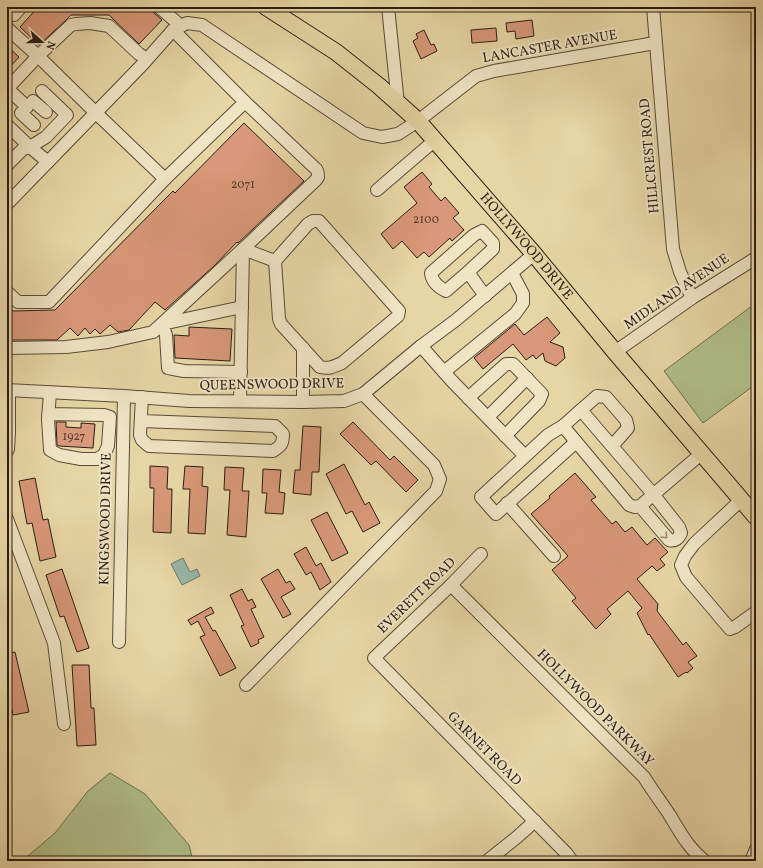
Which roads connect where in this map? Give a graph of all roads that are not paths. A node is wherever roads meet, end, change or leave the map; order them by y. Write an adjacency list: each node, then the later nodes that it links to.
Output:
1 (159, 7): 6 (street)
2 (266, 7): 13 (main road, HOLLYWOOD DRIVE)
3 (388, 7): 13 (street)
4 (653, 7): 7 (street, HILLCREST ROAD)
5 (7, 28): 8 (street)
6 (177, 28): 9 (street); 12 (street); 17 (street, LANCASTER AVENUE)
7 (655, 43): 17 (street, LANCASTER AVENUE); 36 (street, HILLCREST ROAD)
8 (38, 56): 9 (street); 10 (street); 15 (street)
9 (147, 59): 15 (street)
10 (7, 88): 14 (street)
11 (42, 92): 16 (street)
12 (245, 102): 25 (street); 28 (street)
13 (398, 104): 17 (main road, HOLLYWOOD DRIVE)
14 (27, 107): 16 (street); 20 (street)
15 (96, 113): 19 (street); 25 (street)
16 (56, 117): 19 (street); 20 (street)
17 (418, 121): 21 (main road, HOLLYWOOD DRIVE)
18 (8, 124): 22 (street)
19 (81, 128): 23 (street)
20 (40, 131): 22 (street)
21 (434, 141): 26 (street); 29 (main road, HOLLYWOOD DRIVE)
22 (30, 147): 23 (street); 24 (street)
23 (48, 162): 27 (street)
24 (7, 165)
25 (165, 179): 34 (street)
26 (376, 190)
27 (7, 204)
28 (243, 249): 31 (street); 37 (street); 38 (street)
29 (534, 254): 33 (street, QUEENSWOOD DRIVE); 42 (main road, HOLLYWOOD DRIVE)
30 (756, 258): 36 (street, MIDLAND AVENUE)
31 (275, 261): 41 (street); 41 (street)
32 (468, 272): 32 (street); 35 (street)
33 (512, 273): 35 (street, QUEENSWOOD DRIVE); 44 (street)
34 (7, 292)
35 (485, 296): 39 (street, QUEENSWOOD DRIVE)
36 (692, 298): 42 (street, MIDLAND AVENUE)
37 (242, 307): 38 (street); 43 (street)
38 (162, 324): 40 (street); 43 (street)
39 (421, 346): 44 (street); 48 (street, QUEENSWOOD DRIVE)
40 (7, 348)
41 (303, 348): 53 (street)
42 (615, 352): 63 (main road, HOLLYWOOD DRIVE)
43 (241, 372): 52 (street)
44 (444, 372): 51 (street)
45 (527, 378): 51 (street); 56 (street); 59 (street)
46 (8, 390): 47 (street, QUEENSWOOD DRIVE); 62 (street)
47 (50, 392): 49 (street, QUEENSWOOD DRIVE); 55 (street)
48 (363, 394): 53 (street, QUEENSWOOD DRIVE); 77 (street)
49 (124, 396): 50 (street, QUEENSWOOD DRIVE); 75 (street, KINGSWOOD DRIVE)
50 (142, 397): 52 (street, QUEENSWOOD DRIVE); 57 (street)
51 (468, 398): 56 (street)
52 (240, 401): 53 (street, QUEENSWOOD DRIVE)
53 (303, 402)
54 (581, 410): 58 (street); 61 (street); 61 (street)
55 (48, 414): 55 (street)
56 (488, 417): 59 (street)
57 (141, 421): 57 (street)
58 (563, 426): 60 (street); 64 (street)
59 (505, 436): 64 (street)
60 (576, 442): 67 (street); 68 (street)
61 (612, 446): 65 (street)
62 (7, 451)
63 (701, 454): 65 (street); 66 (main road, HOLLYWOOD DRIVE)
64 (525, 456): 67 (street)
65 (653, 494): 68 (street); 68 (street, one-way to 65)
66 (741, 500): 69 (main road, HOLLYWOOD DRIVE); 74 (street)
67 (507, 503): 72 (street)
68 (640, 506)
69 (756, 517)
70 (7, 519): 78 (street)
71 (481, 554): 73 (street, EVERETT ROAD)
72 (554, 556)
73 (451, 585): 76 (street, EVERETT ROAD); 83 (street, HOLLYWOOD PARKWAY)
74 (756, 612)
75 (119, 642)
76 (374, 658): 79 (street, GARNET ROAD)
77 (246, 685)
78 (64, 724)
79 (535, 821): 81 (street); 82 (street, GARNET ROAD)
80 (756, 849): 84 (street)
81 (487, 861)
82 (572, 861)
83 (706, 861)
84 (751, 861)

